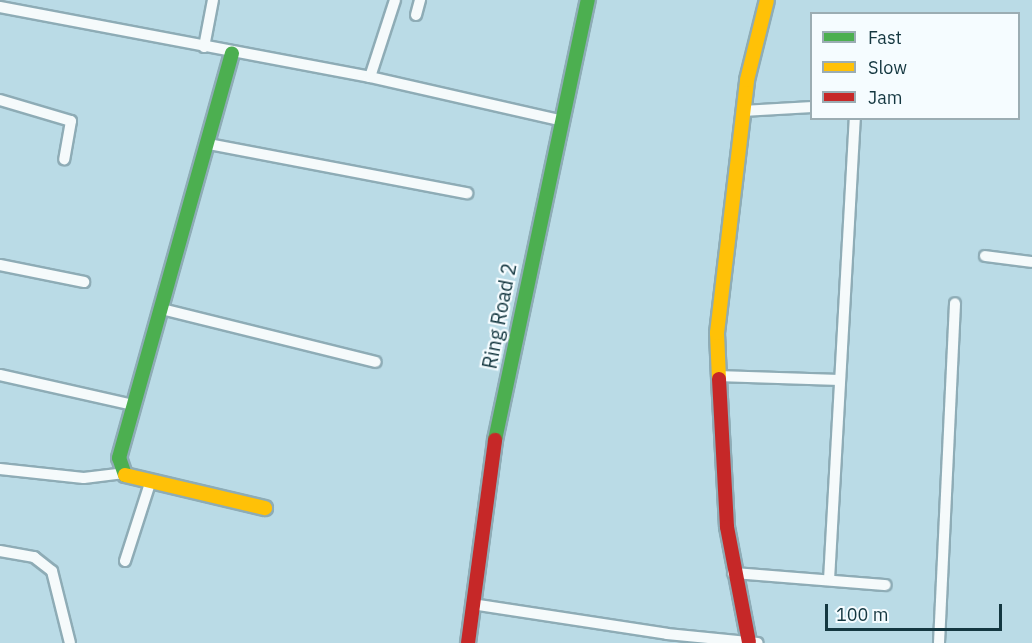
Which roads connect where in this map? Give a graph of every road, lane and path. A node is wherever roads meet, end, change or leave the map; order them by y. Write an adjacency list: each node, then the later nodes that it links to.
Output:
1 (213, 0): 8 (street)
2 (395, 0): 10 (street)
3 (420, 0): 7 (street)
4 (588, 0): 14 (street, Ring Road 2)
5 (767, 0): 13 (street)
6 (0, 7): 8 (street)
7 (416, 15)
8 (204, 47): 9 (street)
9 (232, 53): 10 (street); 16 (street)
10 (370, 77): 14 (street)
11 (0, 100): 17 (street)
12 (810, 107): 13 (street)
13 (744, 111): 27 (street)
14 (559, 120): 39 (street, Ring Road 2)
15 (855, 120): 28 (street)
16 (209, 144): 18 (street); 24 (street)
17 (64, 159)
18 (466, 193)
19 (985, 256): 20 (street)
20 (1032, 262)
21 (0, 264): 22 (street)
22 (84, 282)
23 (955, 303): 43 (street)
24 (162, 309): 25 (street); 29 (street)
25 (376, 362)
26 (0, 375): 29 (street)
27 (717, 376): 28 (street); 36 (street)
28 (840, 380): 37 (street)
29 (133, 405): 31 (street)
30 (0, 469): 31 (street)
31 (122, 473): 32 (street)
32 (150, 483): 33 (street); 35 (street)
33 (265, 508)
34 (0, 551): 41 (street)
35 (125, 561)
36 (733, 573): 37 (street); 40 (street)
37 (829, 580): 38 (street)
38 (886, 585)
39 (472, 604): 40 (street); 42 (street, Ring Road 2)
40 (753, 642)
41 (70, 643)
42 (468, 643)
43 (939, 643)

